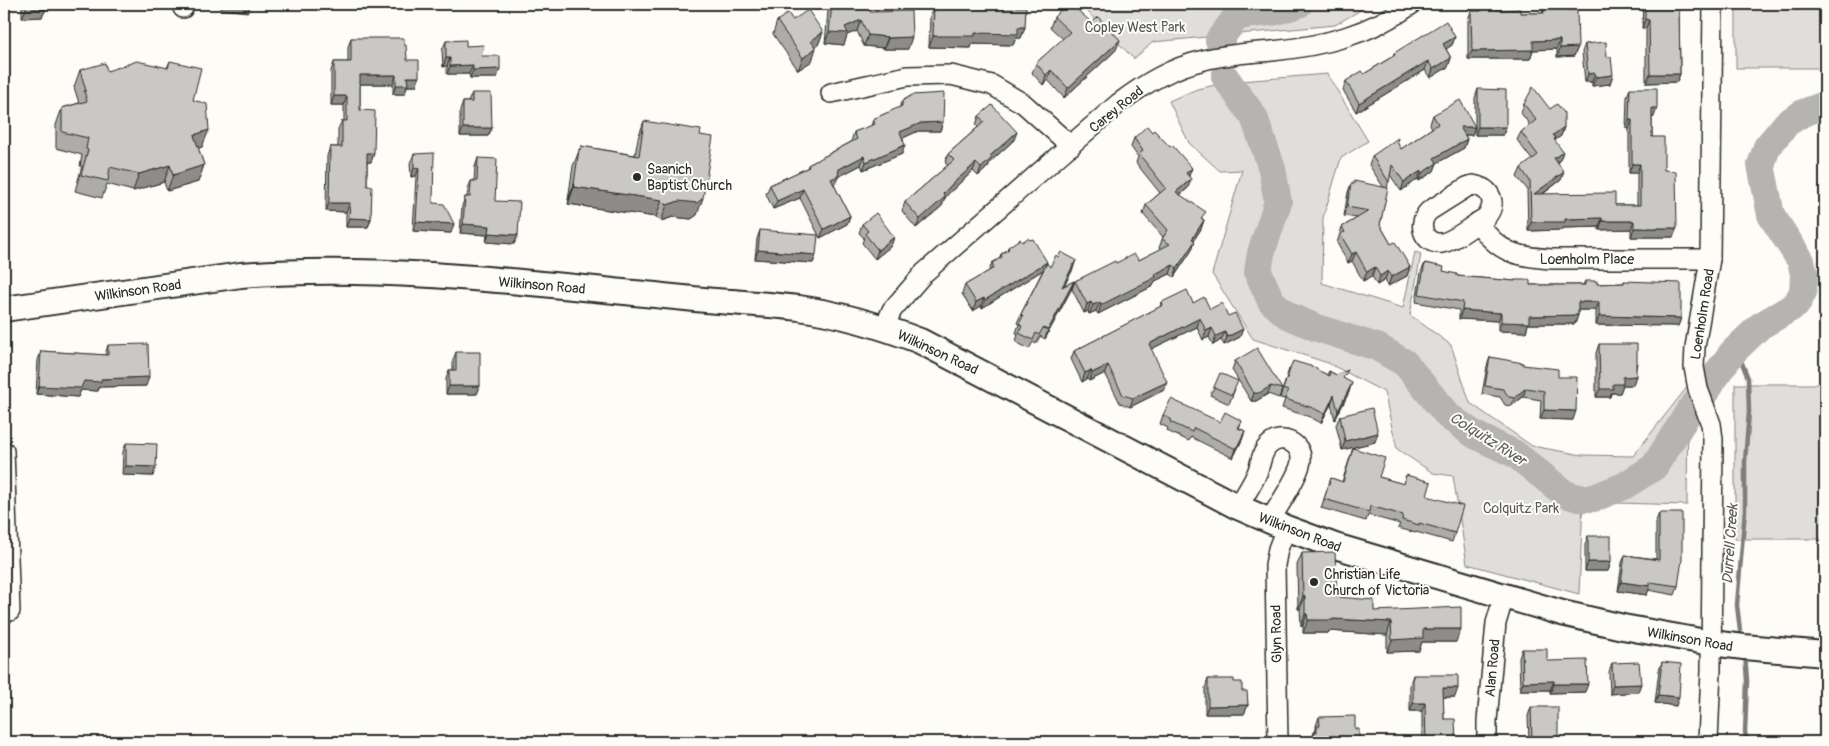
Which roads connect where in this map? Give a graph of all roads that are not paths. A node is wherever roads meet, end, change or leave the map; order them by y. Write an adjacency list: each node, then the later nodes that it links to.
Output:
1 (1412, 4): 4 (street, Carey Road)
2 (1713, 4): 6 (street, Loenholm Road)
3 (831, 93): 4 (street)
4 (1070, 146): 8 (street, Carey Road)
5 (1478, 222): 6 (street, Loenholm Place)
6 (1710, 259): 14 (street, Loenholm Road)
7 (4, 309): 8 (main road, Wilkinson Road)
8 (884, 328): 10 (main road, Wilkinson Road)
9 (4, 450): 13 (street)
10 (1238, 507): 11 (main road, Wilkinson Road); 11 (street, Glyn Road)
11 (1278, 525): 12 (main road, Wilkinson Road); 16 (street, Glyn Road)
12 (1504, 596): 14 (main road, Wilkinson Road); 17 (street, Alan Road)
13 (10, 611)
14 (1711, 643): 15 (main road, Wilkinson Road); 18 (street, Loenholm Road)
15 (1825, 654)
16 (1278, 742)
17 (1487, 742)
18 (1708, 742)

